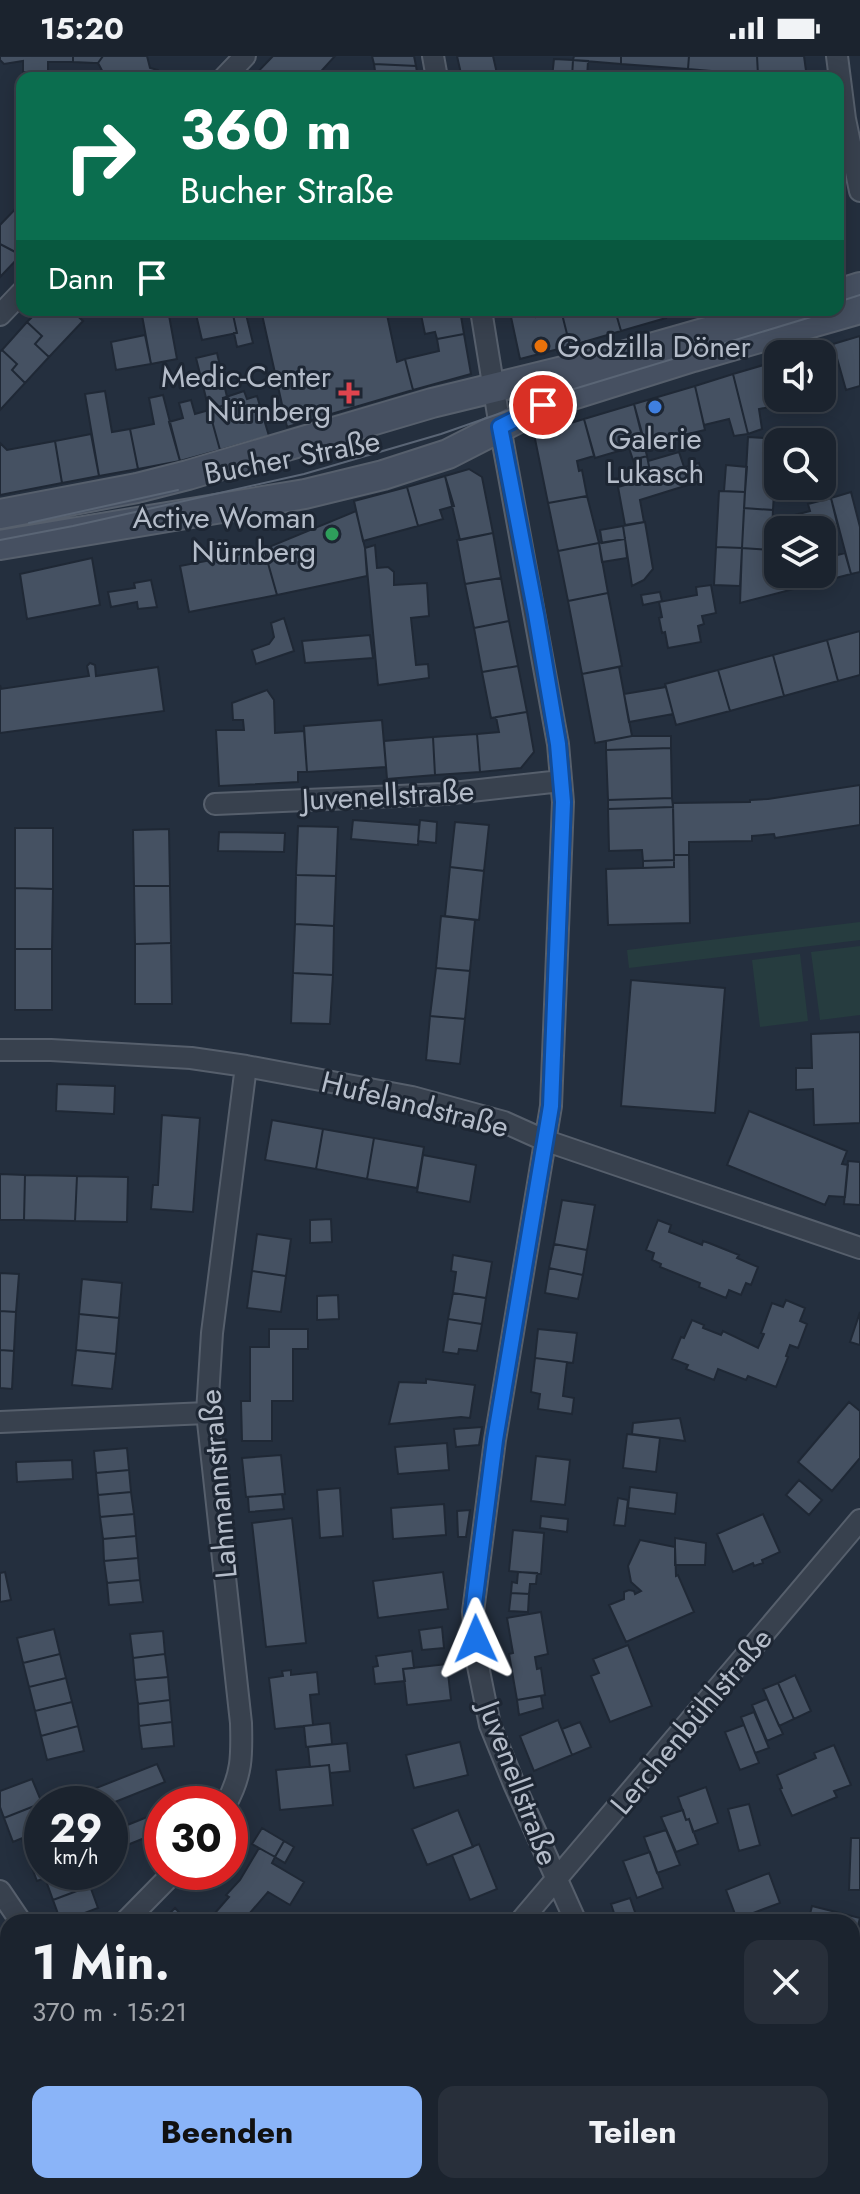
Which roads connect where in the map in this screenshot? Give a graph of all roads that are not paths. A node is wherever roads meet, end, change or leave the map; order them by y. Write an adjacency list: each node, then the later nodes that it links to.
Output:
1 (245, 56): 2 (street)
2 (230, 72)
3 (844, 111): 4 (street)
4 (860, 191)
5 (16, 298): 6 (street)
6 (0, 315)
7 (482, 316): 10 (street, Juvenellstraße)
8 (763, 316): 10 (main road, Bucher Straße)
9 (836, 316): 11 (main road, Bucher Straße)
10 (495, 387): 11 (street, Juvenellstraße); 12 (main road, Bucher Straße)
11 (500, 427): 13 (main road, Bucher Straße); 14 (street, Juvenellstraße)
12 (0, 514)
13 (0, 545)
14 (561, 781): 15 (street, Juvenellstraße); 18 (street, Juvenellstraße)
15 (215, 804)
16 (0, 1050): 17 (street, Hufelandstraße)
17 (246, 1066): 18 (street, Hufelandstraße); 20 (street, Lahmannstraße)
18 (544, 1140): 19 (street, Hufelandstraße); 24 (street, Juvenellstraße)
19 (860, 1248)
20 (207, 1413): 21 (street); 23 (street, Lahmannstraße)
21 (0, 1422)
22 (860, 1520): 24 (street, Lerchenbühlstraße)
23 (235, 1786)
24 (557, 1880): 29 (street, Lerchenbühlstraße); 30 (street, Juvenellstraße)
25 (156, 1890): 28 (street)
26 (0, 1891): 27 (street)
27 (16, 1914)
28 (133, 1914)
29 (527, 1914)
30 (572, 1914)

